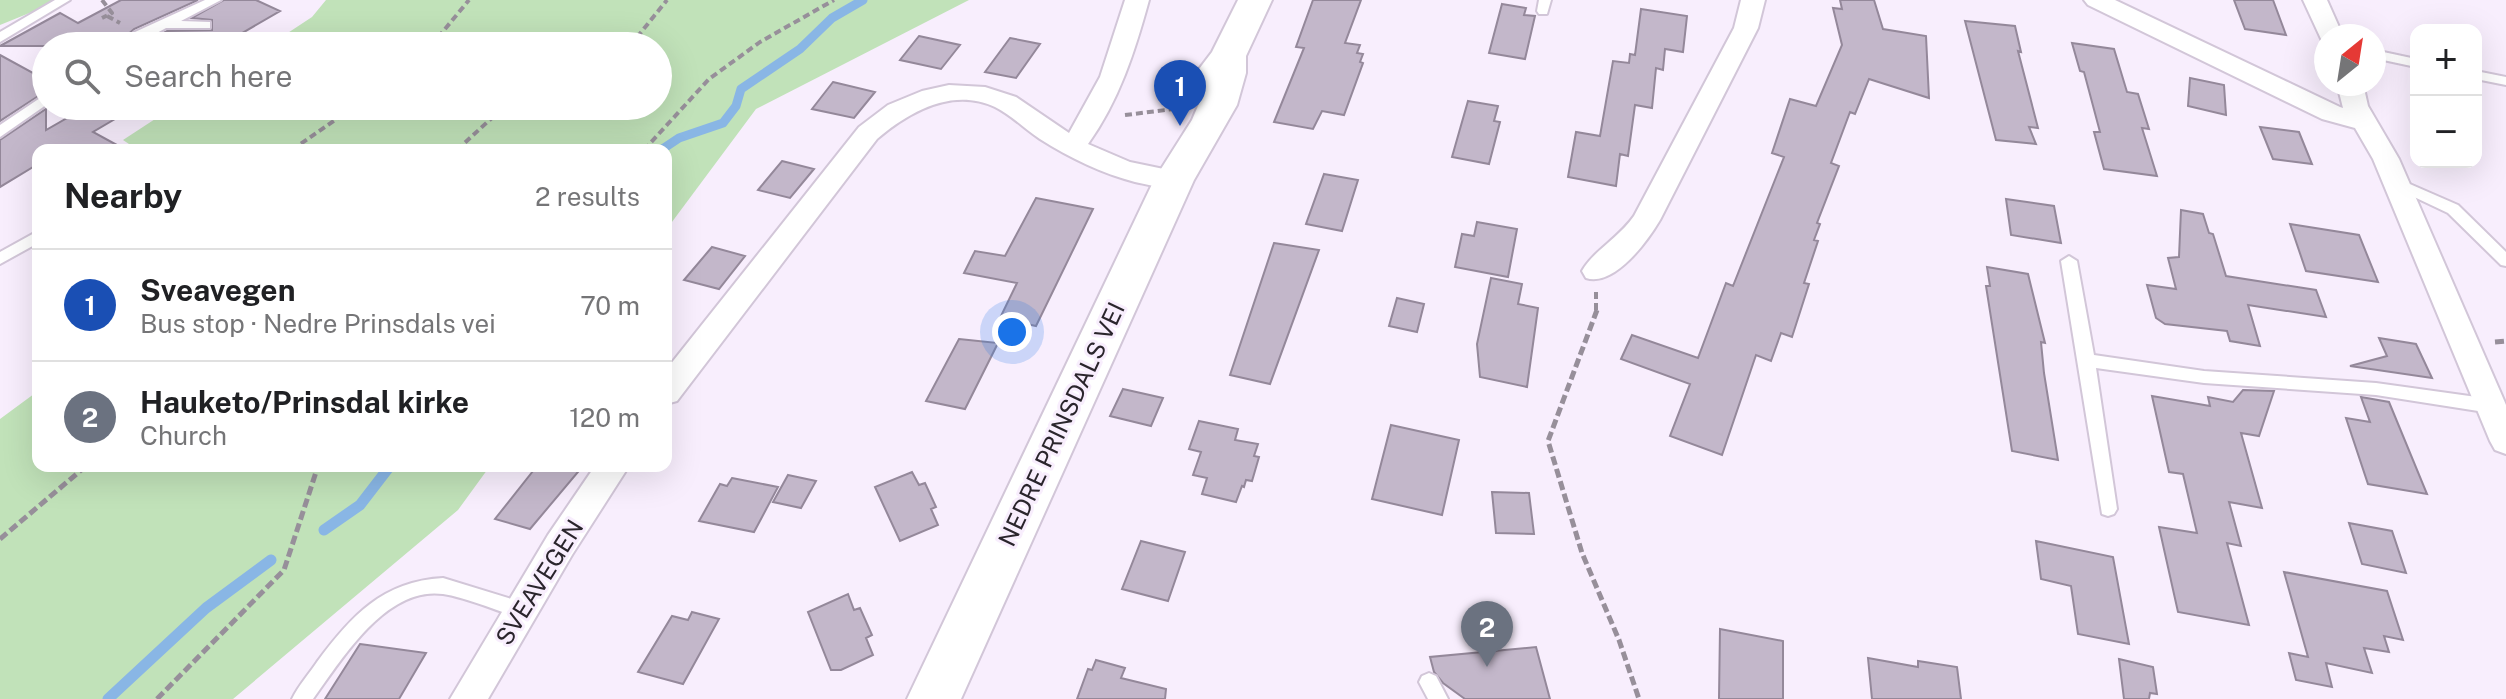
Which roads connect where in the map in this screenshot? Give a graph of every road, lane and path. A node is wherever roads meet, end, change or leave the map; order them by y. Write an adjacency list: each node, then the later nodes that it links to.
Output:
1 (64, 0): 19 (lane)
2 (102, 0): 12 (path)
3 (215, 0): 13 (lane)
4 (469, 0): 17 (path)
5 (667, 0): 18 (path)
6 (834, 0): 27 (path)
7 (1137, 0): 26 (street)
8 (1255, 0): 36 (main road, NEDRE PRINSDALS VEI)
9 (1753, 0): 43 (street)
10 (2096, 0): 31 (street)
11 (2315, 0): 14 (street)
12 (102, 18)
13 (161, 24): 15 (lane); 16 (lane)
14 (2326, 24)
15 (205, 25)
16 (148, 32)
17 (443, 32)
18 (641, 32)
19 (0, 38)
20 (2386, 57): 21 (lane)
21 (2410, 62)
22 (2482, 76): 23 (lane)
23 (2506, 81)
24 (2353, 96): 31 (street)
25 (32, 108): 32 (lane)
26 (1096, 116): 36 (path); 37 (street)
27 (672, 118)
28 (335, 120): 33 (path)
29 (490, 120): 34 (path)
30 (670, 120): 35 (path)
31 (2365, 122): 38 (street)
32 (0, 132)
33 (301, 144)
34 (464, 144)
35 (649, 144)
36 (1182, 146): 37 (street); 57 (main road, NEDRE PRINSDALS VEI)
37 (1073, 147): 45 (street)
38 (2396, 183): 42 (lane); 46 (street)
39 (32, 240): 40 (lane)
40 (0, 259)
41 (2069, 261): 44 (lane)
42 (2506, 261)
43 (1596, 271): 58 (path)
44 (2087, 360): 46 (lane); 51 (lane)
45 (672, 384)
46 (2491, 406): 47 (street)
47 (2506, 441)
48 (79, 472): 52 (path)
49 (315, 472): 54 (path)
50 (609, 472): 53 (street, SVEAVEGEN)
51 (2108, 509)
52 (0, 539)
53 (521, 610): 55 (lane); 56 (street, SVEAVEGEN)
54 (157, 699)
55 (302, 699)
56 (468, 699)
57 (934, 699)
58 (1639, 699)

